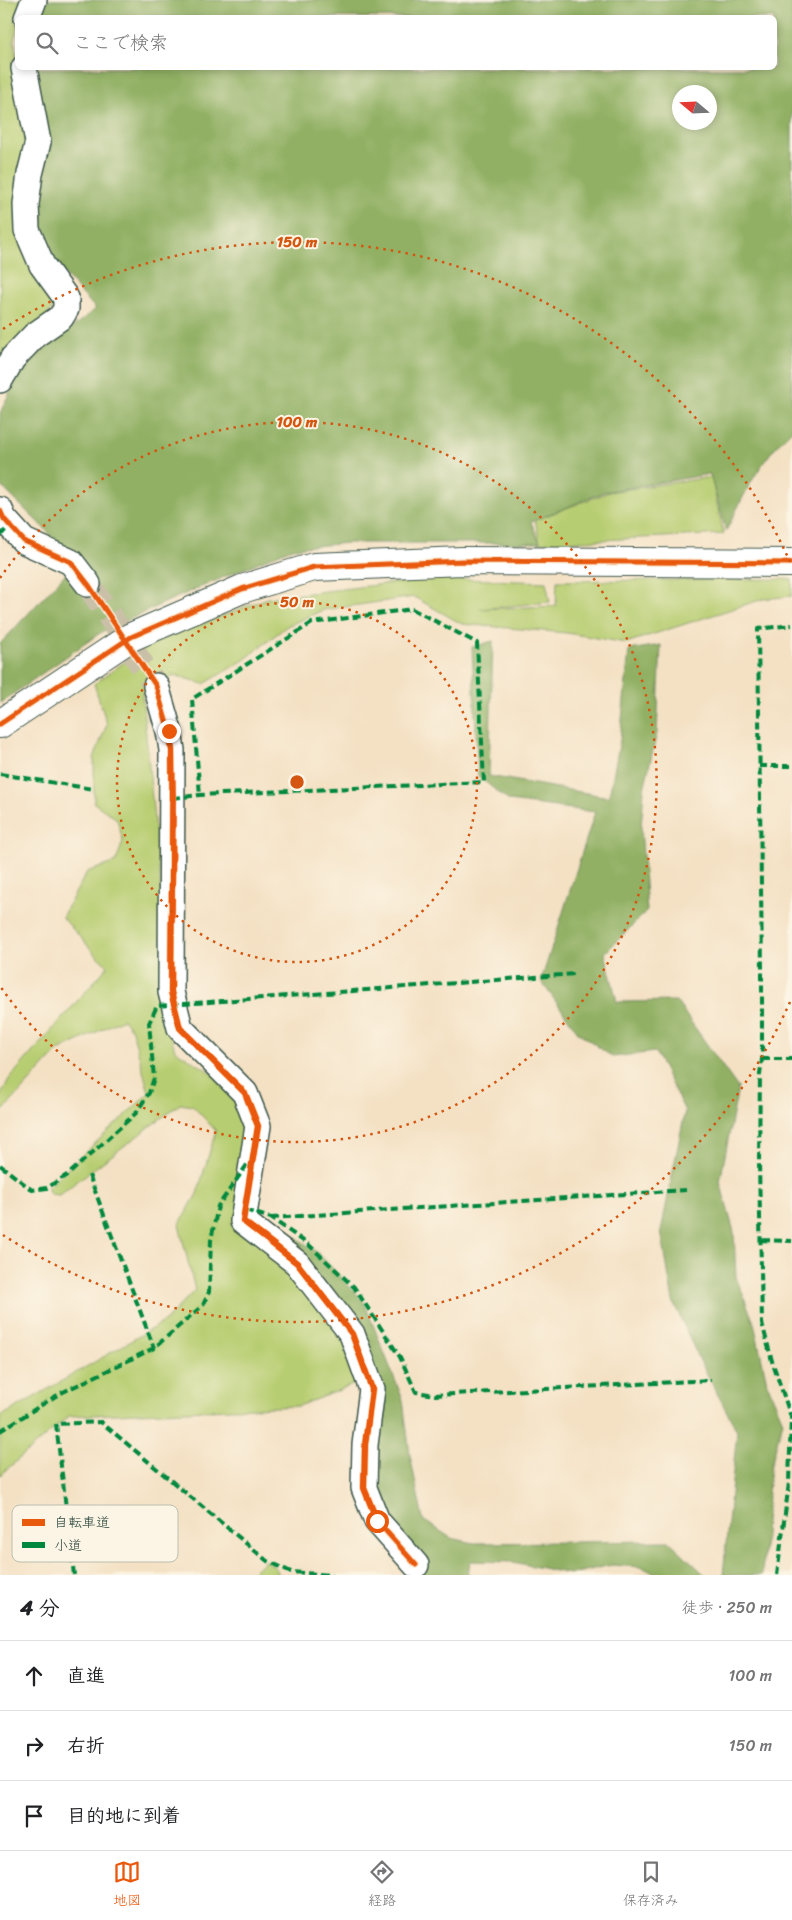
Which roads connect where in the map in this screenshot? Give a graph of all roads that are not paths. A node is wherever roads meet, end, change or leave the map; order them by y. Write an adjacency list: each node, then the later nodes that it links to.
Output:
1 (34, 0): 2 (street)
2 (28, 15)
3 (24, 70): 4 (street)
4 (0, 380)
5 (0, 510): 7 (street)
6 (792, 563): 9 (street)
7 (88, 584)
8 (156, 686): 10 (street)
9 (0, 724)
10 (416, 1565)

